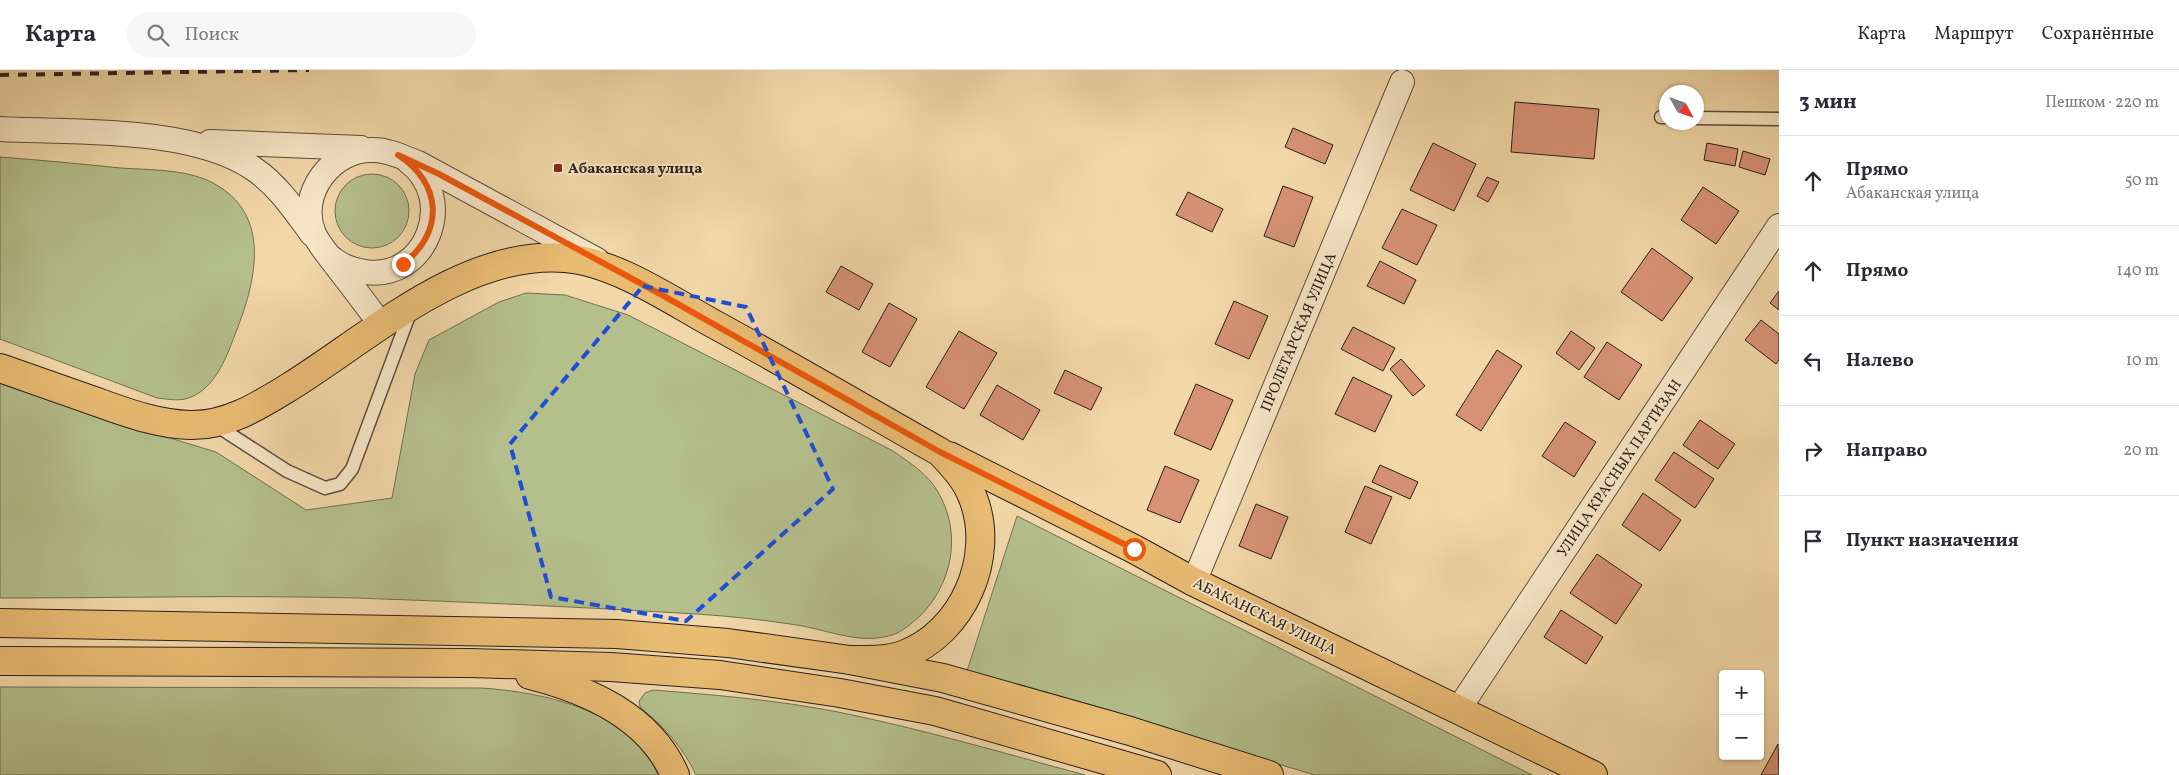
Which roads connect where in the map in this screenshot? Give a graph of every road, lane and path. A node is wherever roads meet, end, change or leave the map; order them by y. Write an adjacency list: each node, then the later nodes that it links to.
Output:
1 (1402, 82): 16 (street, ПРОЛЕТАРСКАЯ УЛИЦА)
2 (1704, 118): 3 (lane)
3 (1779, 118)
4 (0, 129): 5 (street)
5 (168, 140): 6 (street); 9 (street)
6 (374, 150): 7 (street); 9 (street)
7 (398, 155): 9 (street); 10 (street)
8 (1779, 226): 21 (street, УЛИЦА КРАСНЫХ ПАРТИЗАН)
9 (323, 248): 12 (street)
10 (662, 295): 11 (main road, АБАКАНСКАЯ УЛИЦА); 15 (main road, АБАКАНСКАЯ УЛИЦА)
11 (413, 305): 12 (main road, АБАКАНСКАЯ УЛИЦА); 14 (lane)
12 (382, 326): 14 (main road, АБАКАНСКАЯ УЛИЦА)
13 (0, 368): 14 (main road, АБАКАНСКАЯ УЛИЦА)
14 (212, 423)
15 (940, 452): 16 (main road, АБАКАНСКАЯ УЛИЦА); 18 (main road)
16 (1194, 582): 21 (main road, АБАКАНСКАЯ УЛИЦА)
17 (0, 623): 18 (main road)
18 (850, 660): 24 (main road)
19 (0, 661): 20 (main road)
20 (470, 663): 22 (main road); 23 (main road)
21 (1458, 710): 25 (main road, АБАКАНСКАЯ УЛИЦА)
22 (675, 775)
23 (1157, 775)
24 (1269, 775)
25 (1593, 775)

